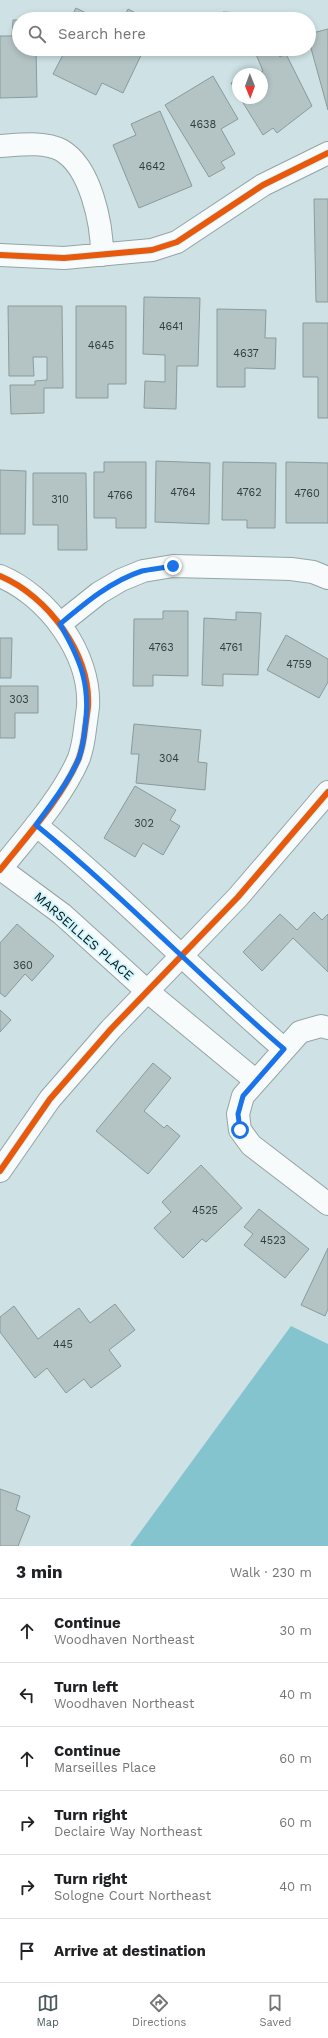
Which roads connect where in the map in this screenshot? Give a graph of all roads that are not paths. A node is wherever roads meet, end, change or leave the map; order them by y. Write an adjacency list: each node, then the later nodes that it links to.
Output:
1 (0, 146): 4 (street)
2 (328, 153): 4 (street)
3 (0, 255): 4 (street)
4 (102, 255)
5 (0, 576): 7 (street)
6 (328, 578): 7 (street)
7 (60, 624): 9 (street)
8 (328, 792): 11 (street)
9 (36, 825): 10 (street); 11 (street)
10 (0, 869): 12 (street, MARSEILLES PLACE)
11 (181, 956): 12 (street); 14 (street)
12 (147, 991): 15 (street, MARSEILLES PLACE); 16 (street)
13 (328, 1028): 14 (street)
14 (284, 1049): 15 (street)
15 (256, 1081): 17 (street)
16 (0, 1171)
17 (328, 1204)

